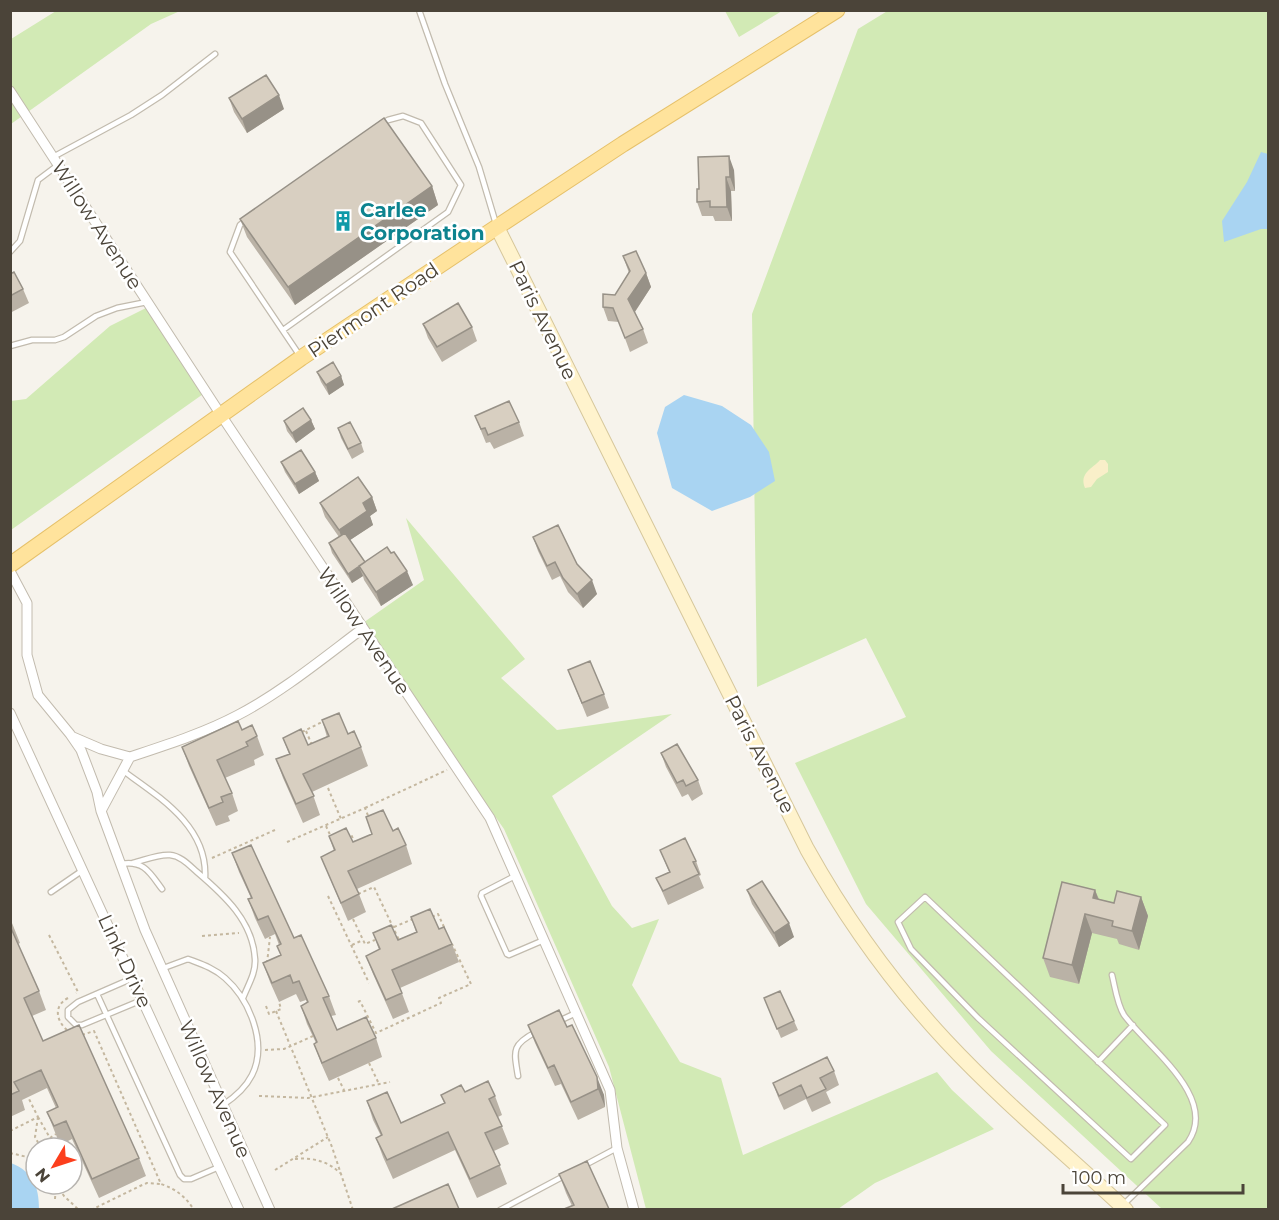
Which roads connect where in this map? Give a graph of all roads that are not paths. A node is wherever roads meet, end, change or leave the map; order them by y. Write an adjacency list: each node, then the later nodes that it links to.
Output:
1 (419, 10): 8 (lane)
2 (837, 10): 8 (main road, Piermont Road)
3 (215, 54): 6 (lane)
4 (10, 91): 6 (street, Willow Avenue)
5 (379, 126): 11 (lane)
6 (56, 161): 9 (lane); 10 (street, Willow Avenue)
7 (250, 218): 11 (lane)
8 (497, 227): 13 (main road, Piermont Road); 47 (street, Paris Avenue)
9 (10, 252)
10 (147, 302): 12 (lane); 14 (street, Willow Avenue)
11 (283, 330): 13 (lane)
12 (10, 346)
13 (301, 358): 14 (main road, Piermont Road)
14 (221, 415): 15 (main road, Piermont Road); 17 (street, Willow Avenue)
15 (10, 565)
16 (10, 571): 19 (street, Willow Avenue)
17 (362, 629): 20 (street); 26 (street, Willow Avenue)
18 (10, 712): 25 (street, Link Drive)
19 (72, 737): 20 (street); 22 (street, Willow Avenue)
20 (130, 757): 21 (street)
21 (122, 770): 22 (street); 27 (lane)
22 (101, 811): 24 (street, Willow Avenue)
23 (133, 862): 24 (lane); 27 (lane); 28 (lane)
24 (121, 864): 31 (street, Willow Avenue)
25 (83, 870): 29 (lane); 33 (street, Link Drive)
26 (515, 876): 30 (street, Willow Avenue); 30 (lane)
27 (205, 878): 35 (lane)
28 (162, 889)
29 (51, 892)
30 (544, 940): 37 (street, Willow Avenue)
31 (161, 969): 35 (lane); 44 (street, Willow Avenue)
32 (1112, 975): 40 (lane)
33 (133, 978): 34 (lane); 36 (street, Link Drive)
34 (97, 994): 38 (lane); 38 (lane)
35 (243, 998): 44 (lane)
36 (142, 1000): 38 (lane); 46 (street, Link Drive)
37 (576, 1013): 39 (lane); 45 (street, Willow Avenue)
38 (107, 1015): 46 (lane)
39 (554, 1023)
40 (1132, 1025): 42 (lane); 47 (lane)
41 (544, 1029): 43 (lane)
42 (1098, 1062): 42 (lane)
43 (518, 1076)
44 (223, 1105): 49 (street, Willow Avenue)
45 (617, 1148): 50 (lane); 51 (street, Willow Avenue)
46 (219, 1167): 48 (street, Link Drive)
47 (1124, 1208)
48 (239, 1209)
49 (270, 1209)
50 (500, 1209)
51 (634, 1209)

